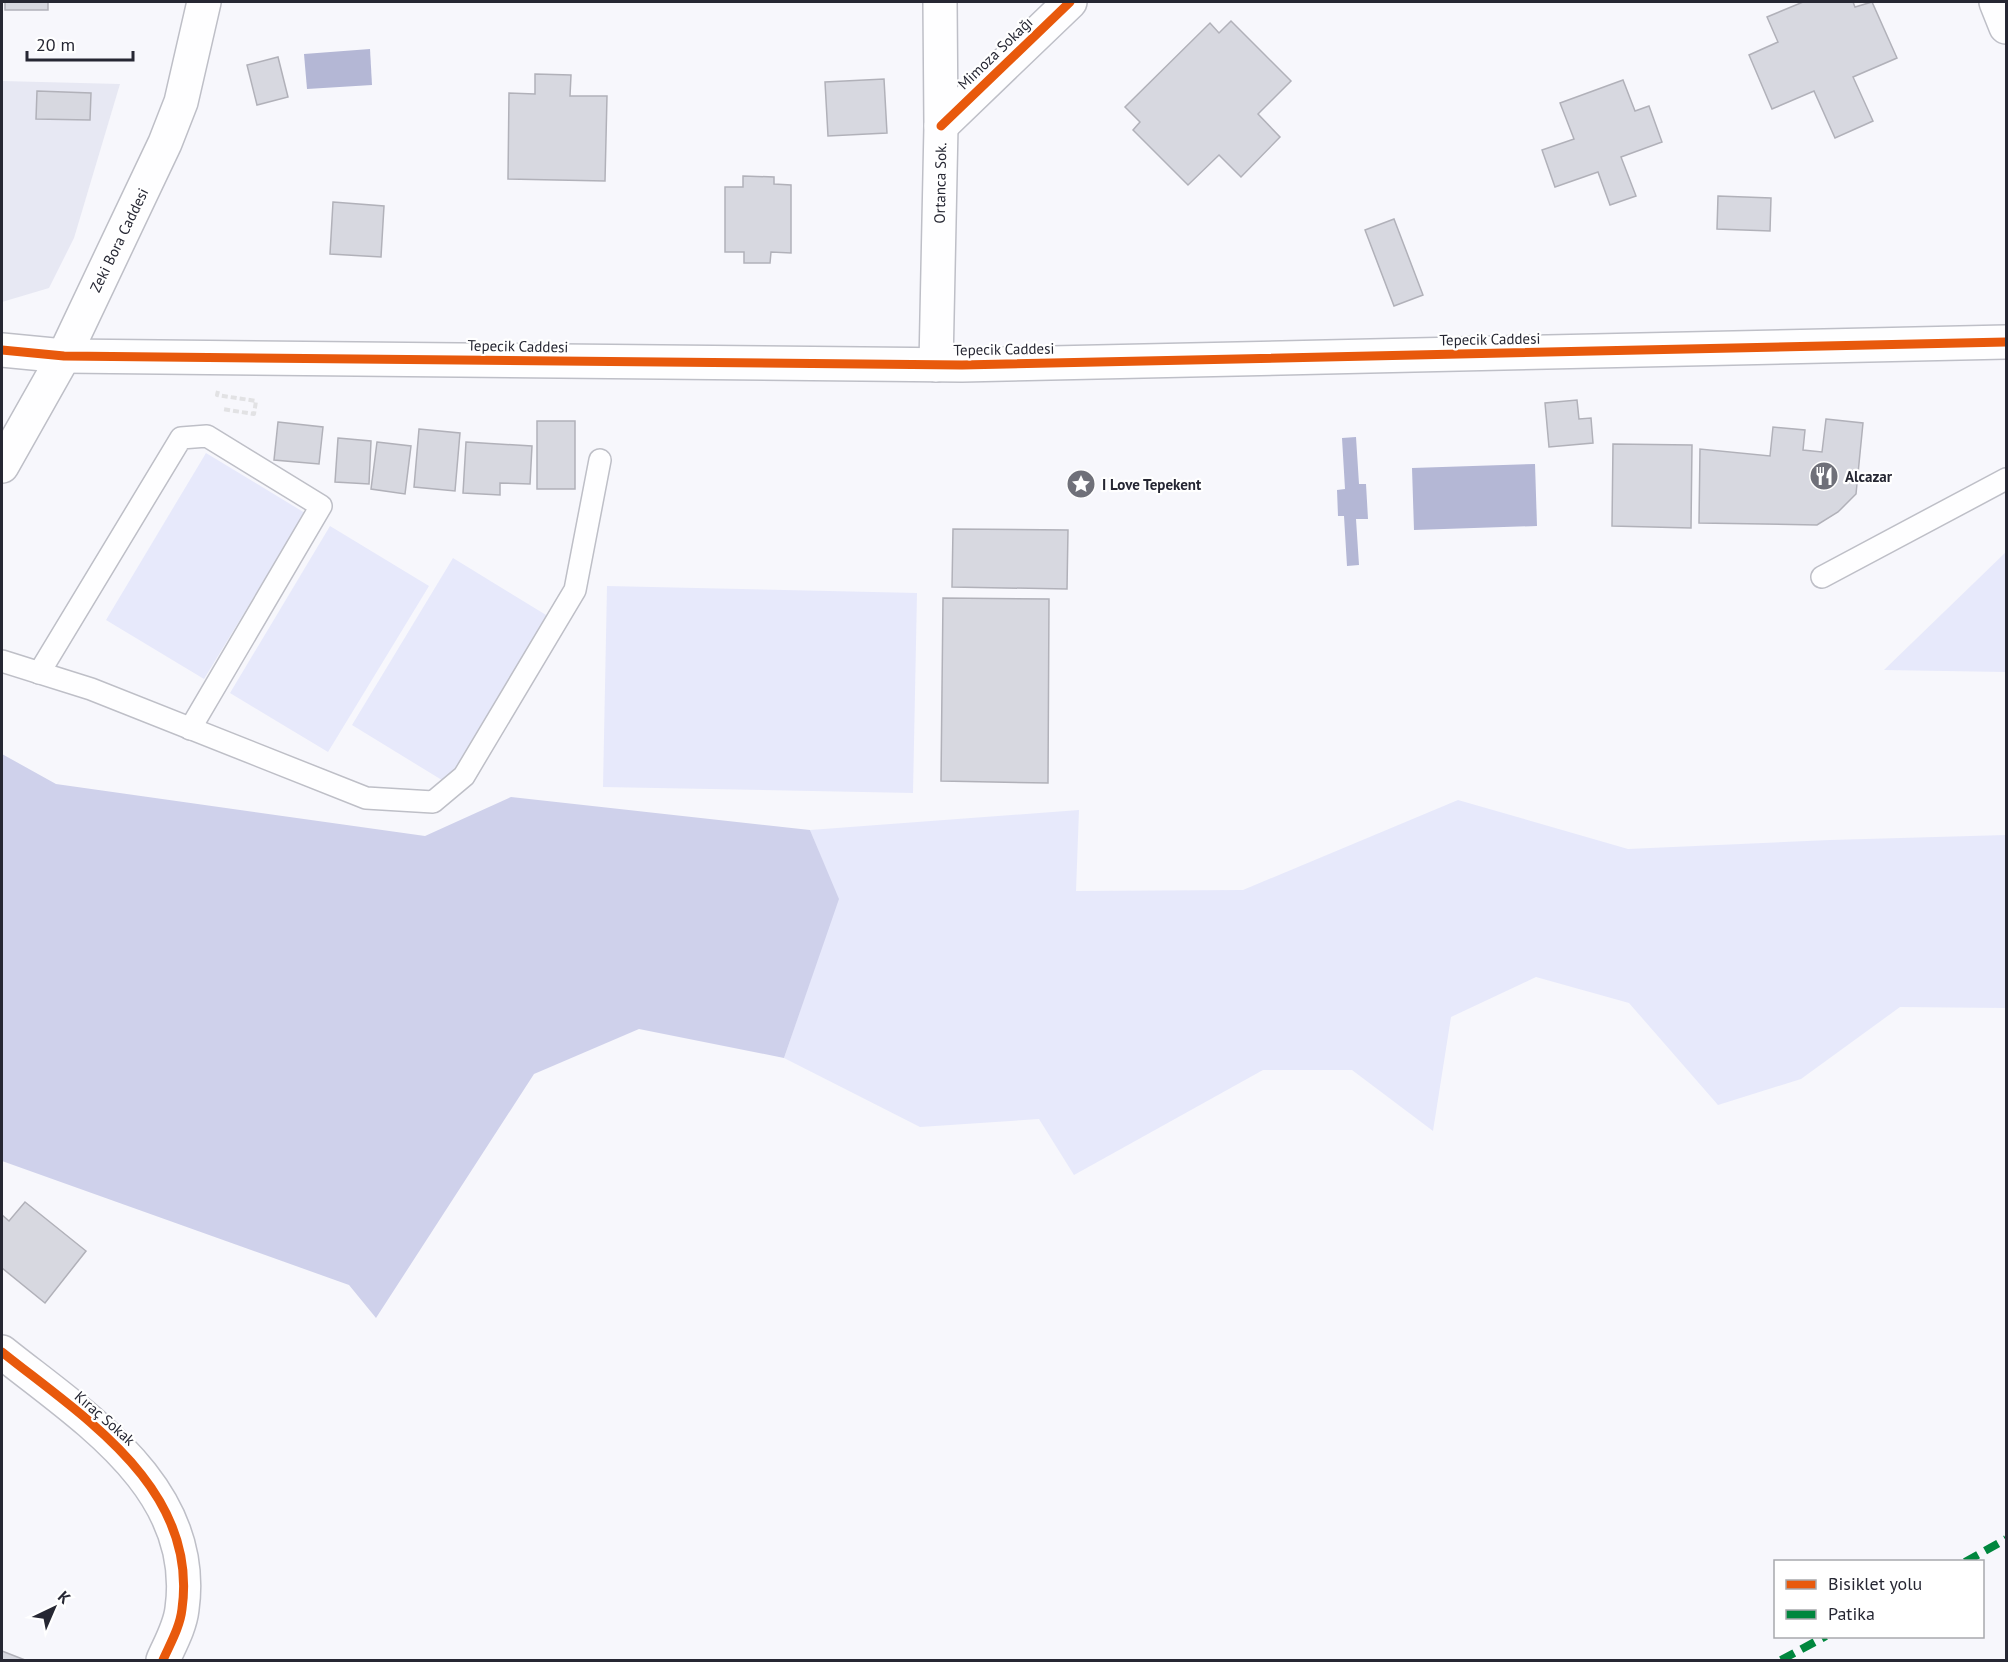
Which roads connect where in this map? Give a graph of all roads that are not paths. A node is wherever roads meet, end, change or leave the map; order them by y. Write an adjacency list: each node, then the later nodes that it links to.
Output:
1 (204, 2): 9 (street, Zeki Bora Caddesi)
2 (940, 2): 6 (street, Ortanca Sok.)
3 (1070, 2): 6 (street, Mimoza Sokağı)
4 (1996, 2): 5 (street)
5 (2007, 27)
6 (941, 126): 10 (street, Ortanca Sok.)
7 (2007, 342): 10 (street, Tepecik Caddesi)
8 (2, 350): 9 (street, Tepecik Caddesi)
9 (64, 356): 10 (street, Tepecik Caddesi); 12 (street, Zeki Bora Caddesi)
10 (936, 365)
11 (600, 460): 17 (lane)
12 (2, 466)
13 (2007, 479): 14 (lane)
14 (1822, 577)
15 (2, 662): 16 (lane)
16 (39, 673): 17 (lane); 17 (lane)
17 (190, 729)
18 (2, 1352): 19 (street, Kıraç Sokak)
19 (163, 1660)

